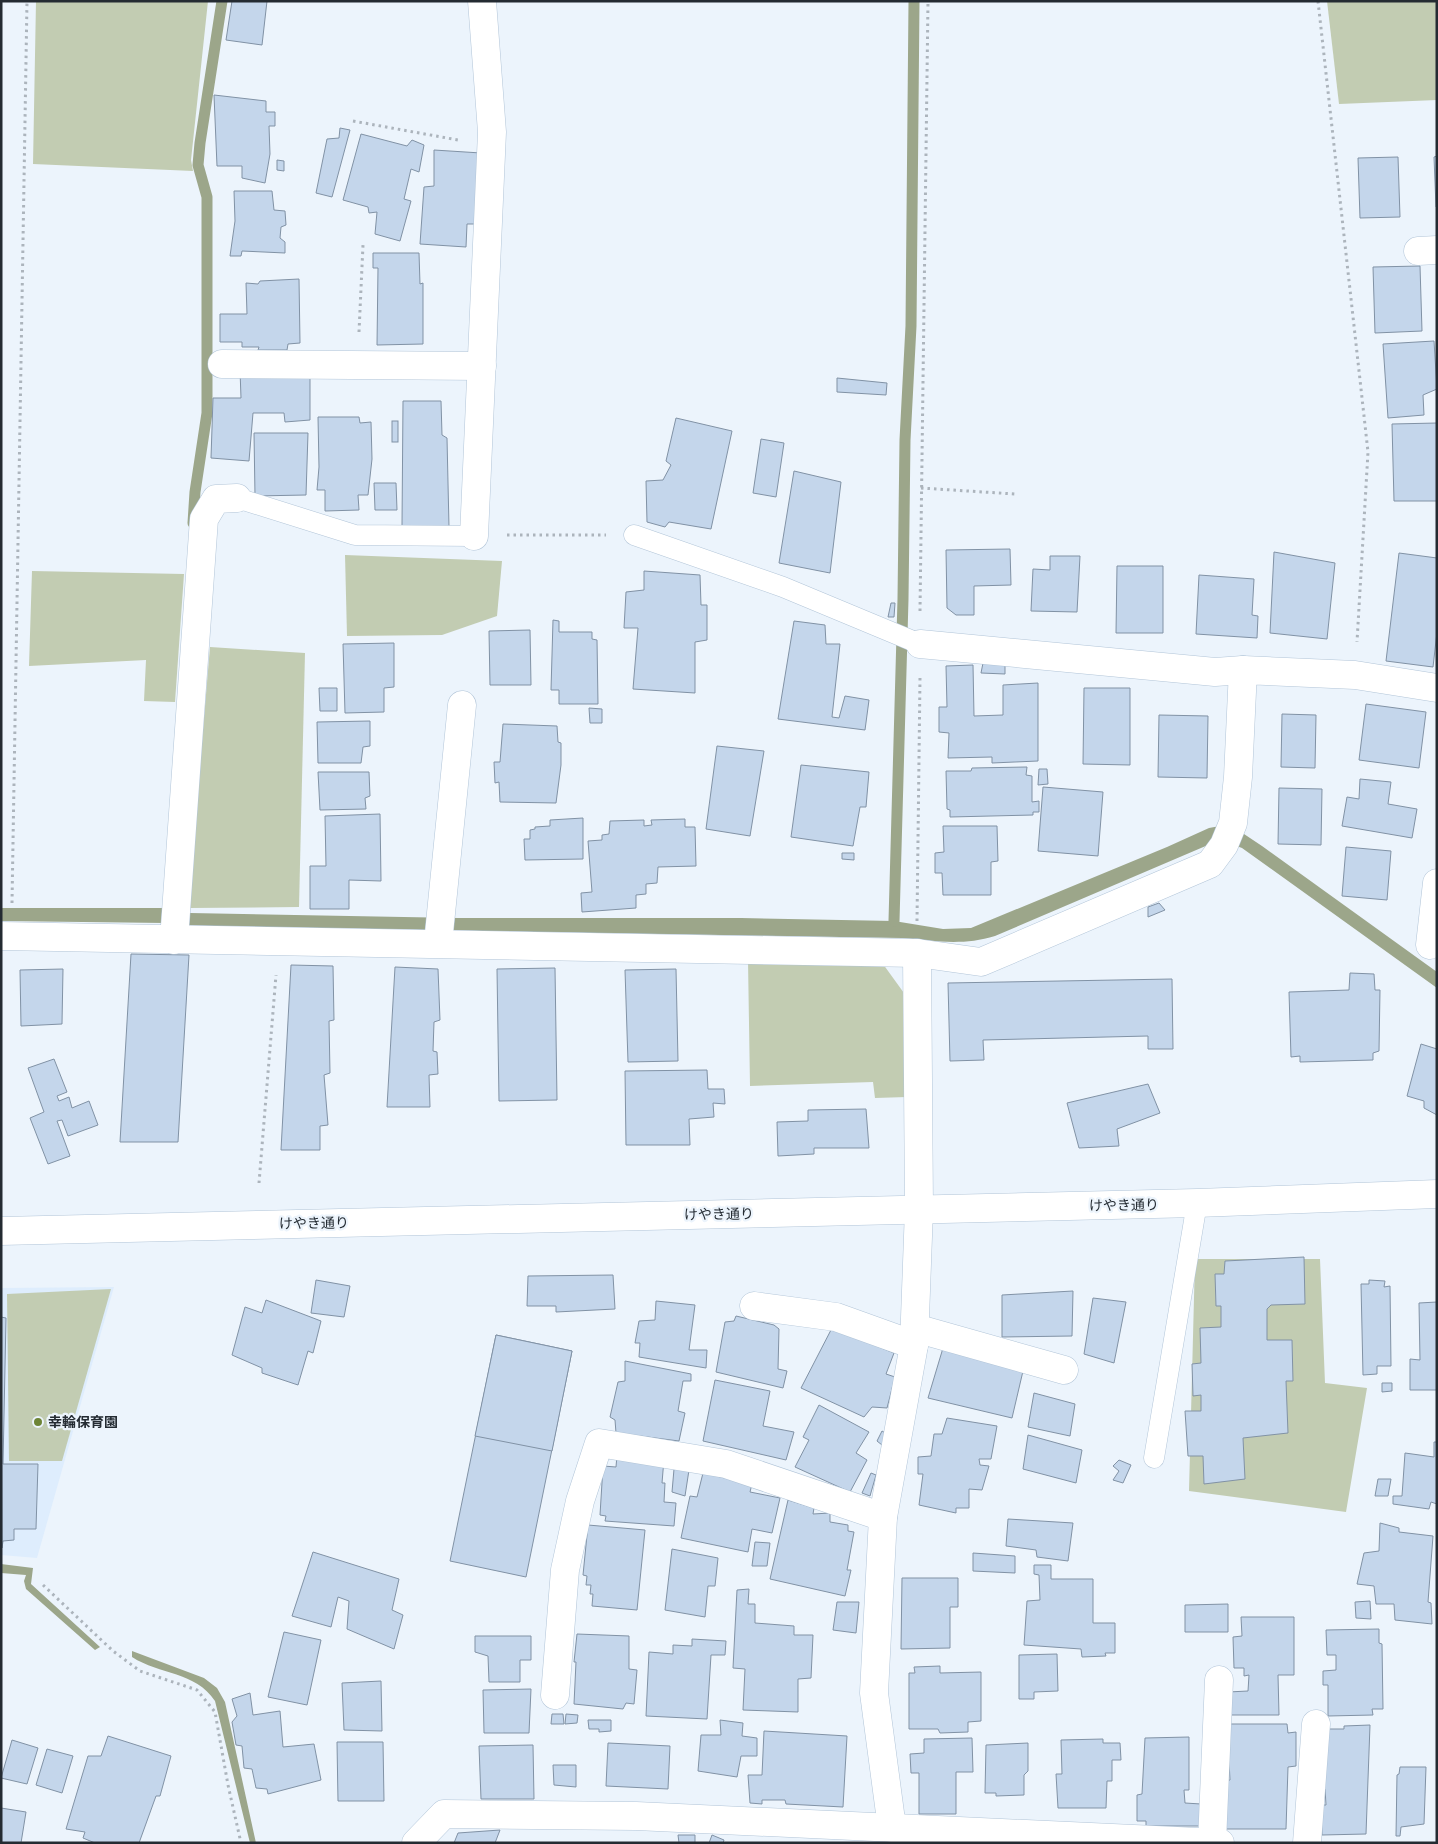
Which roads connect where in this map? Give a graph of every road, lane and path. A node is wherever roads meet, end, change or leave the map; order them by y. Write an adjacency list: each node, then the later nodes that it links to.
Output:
1 (27, 1): 22 (path)
2 (482, 1): 6 (street)
3 (928, 1): 11 (path)
4 (1318, 1): 18 (path)
5 (353, 121): 6 (path)
6 (492, 146): 10 (street)
7 (363, 245): 9 (path)
8 (222, 364): 9 (street)
9 (358, 365): 10 (street)
10 (482, 366): 15 (street)
11 (922, 488): 12 (path); 16 (path)
12 (1015, 494)
13 (237, 498): 15 (lane); 24 (street)
14 (634, 535): 15 (path); 16 (lane)
15 (474, 536)
16 (920, 644): 17 (street); 23 (path)
17 (1243, 670): 18 (street); 29 (street)
18 (1355, 675): 19 (street)
19 (1437, 688)
20 (462, 705): 25 (street)
21 (1437, 883): 28 (street)
22 (12, 904)
23 (917, 920)
24 (174, 925): 26 (street); 27 (street)
25 (439, 931): 27 (street); 29 (street)
26 (1, 936)
27 (279, 942): 30 (path)
28 (1430, 945)
29 (917, 953): 33 (street)
30 (259, 1183)
31 (1437, 1194): 32 (street, けやき通り)
32 (1198, 1203): 33 (street, けやき通り); 38 (lane)
33 (919, 1209): 34 (street, けやき通り); 36 (street)
34 (1, 1231)
35 (754, 1306): 36 (street)
36 (915, 1337): 37 (street); 39 (street)
37 (1064, 1370)
38 (1154, 1458)
39 (883, 1517): 42 (street); 44 (street)
40 (43, 1585): 46 (path)
41 (1219, 1680): 45 (street)
42 (555, 1695)
43 (1316, 1724): 48 (street)
44 (892, 1835): 45 (street); 47 (street)
45 (1216, 1842)
46 (241, 1843)
47 (416, 1843)
48 (1307, 1843)

